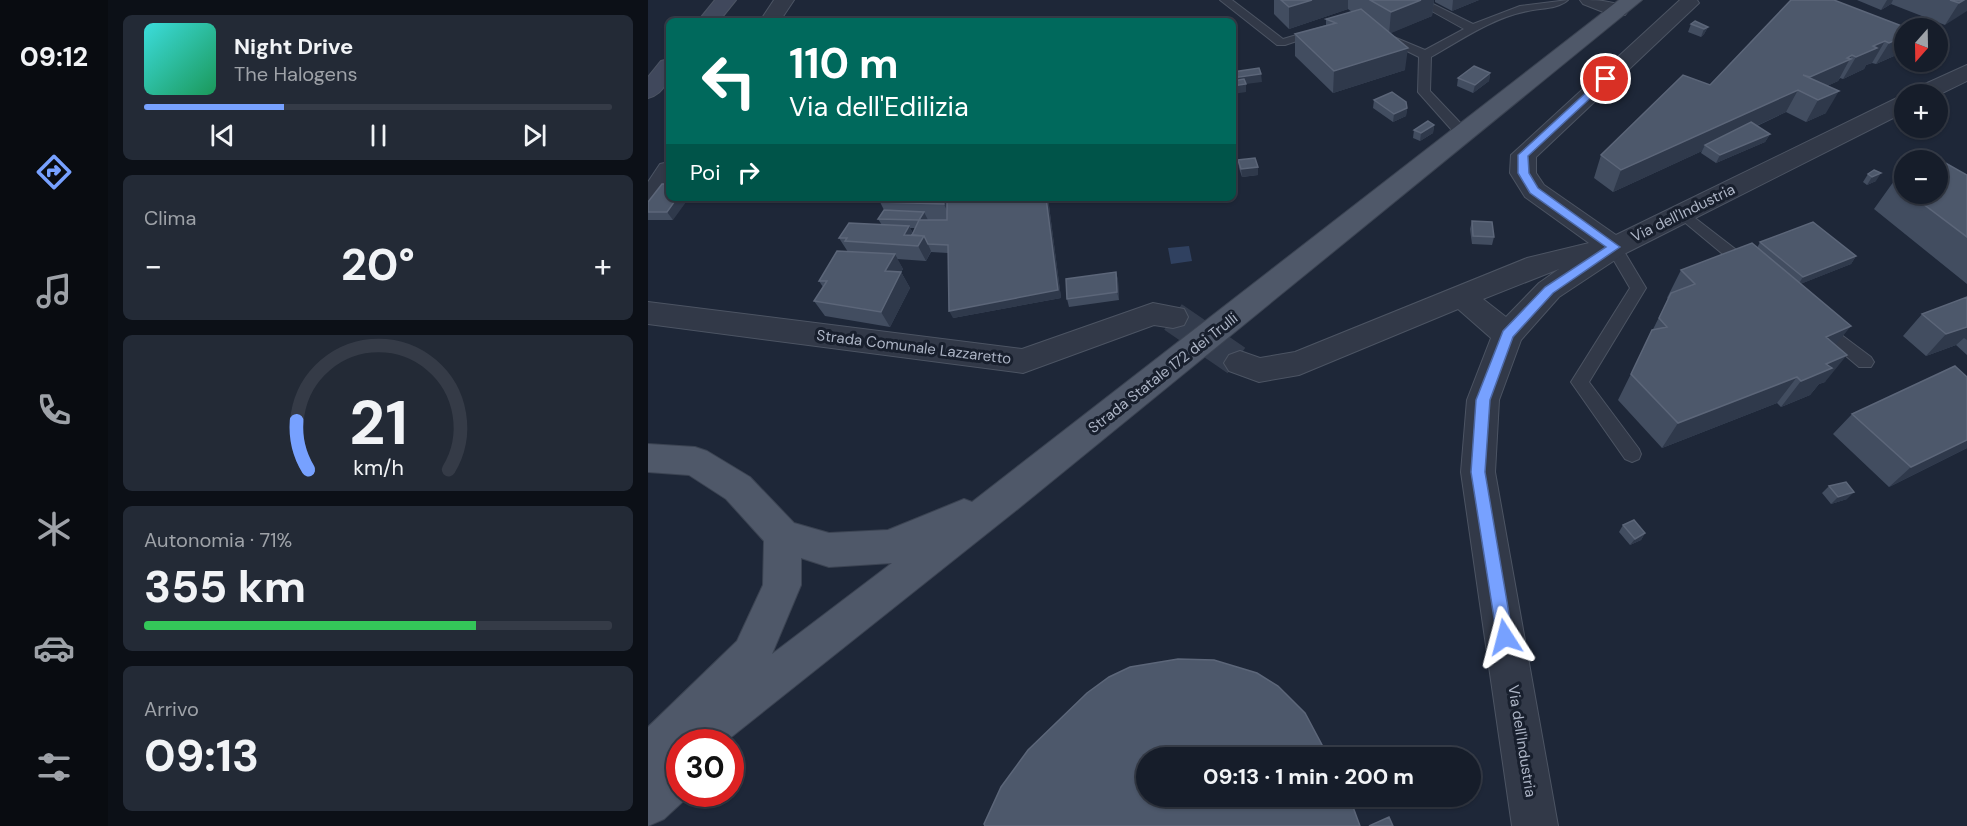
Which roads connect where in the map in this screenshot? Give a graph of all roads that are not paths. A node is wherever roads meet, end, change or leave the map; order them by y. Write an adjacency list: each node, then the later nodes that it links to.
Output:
1 (726, 0): 9 (street)
2 (784, 0): 10 (street)
3 (1225, 0): 11 (lane)
4 (1417, 0): 12 (lane)
5 (1590, 0): 8 (street)
6 (1553, 2): 12 (lane)
7 (1689, 3): 24 (street)
8 (1625, 5): 20 (main road, Strada Statale 172 dei Trulli)
9 (711, 18)
10 (772, 18)
11 (1330, 27)
12 (1473, 29): 14 (lane)
13 (1371, 31): 14 (lane)
14 (1425, 55): 20 (lane)
15 (666, 70): 18 (street)
16 (1967, 72): 17 (street)
17 (1942, 84)
18 (648, 91)
19 (1894, 108): 23 (street, Via dell'Industria)
20 (1463, 134): 35 (main road, Strada Statale 172 dei Trulli)
21 (666, 174): 22 (street)
22 (648, 201)
23 (1682, 213): 24 (street, Via dell'Industria); 25 (lane)
24 (1614, 247): 26 (street); 30 (street, Via dell'Industria); 33 (lane)
25 (1755, 273)
26 (1461, 296): 30 (street); 32 (street)
27 (648, 313): 28 (street, Strada Comunale Lazzaretto)
28 (1173, 316)
29 (1810, 317): 31 (lane)
30 (1507, 335): 45 (street, Via dell'Industria)
31 (1865, 362)
32 (1239, 363)
33 (1632, 454)
34 (648, 458): 36 (main road)
35 (1006, 496): 36 (main road); 37 (main road, Strada Statale 172 dei Trulli)
36 (782, 536): 40 (main road)
37 (855, 616): 38 (main road, Strada Statale 172 dei Trulli); 39 (main road)
38 (708, 729)
39 (729, 729)
40 (648, 758)
41 (666, 762): 42 (main road)
42 (648, 776)
43 (666, 787): 44 (main road)
44 (648, 803)
45 (1535, 826)

